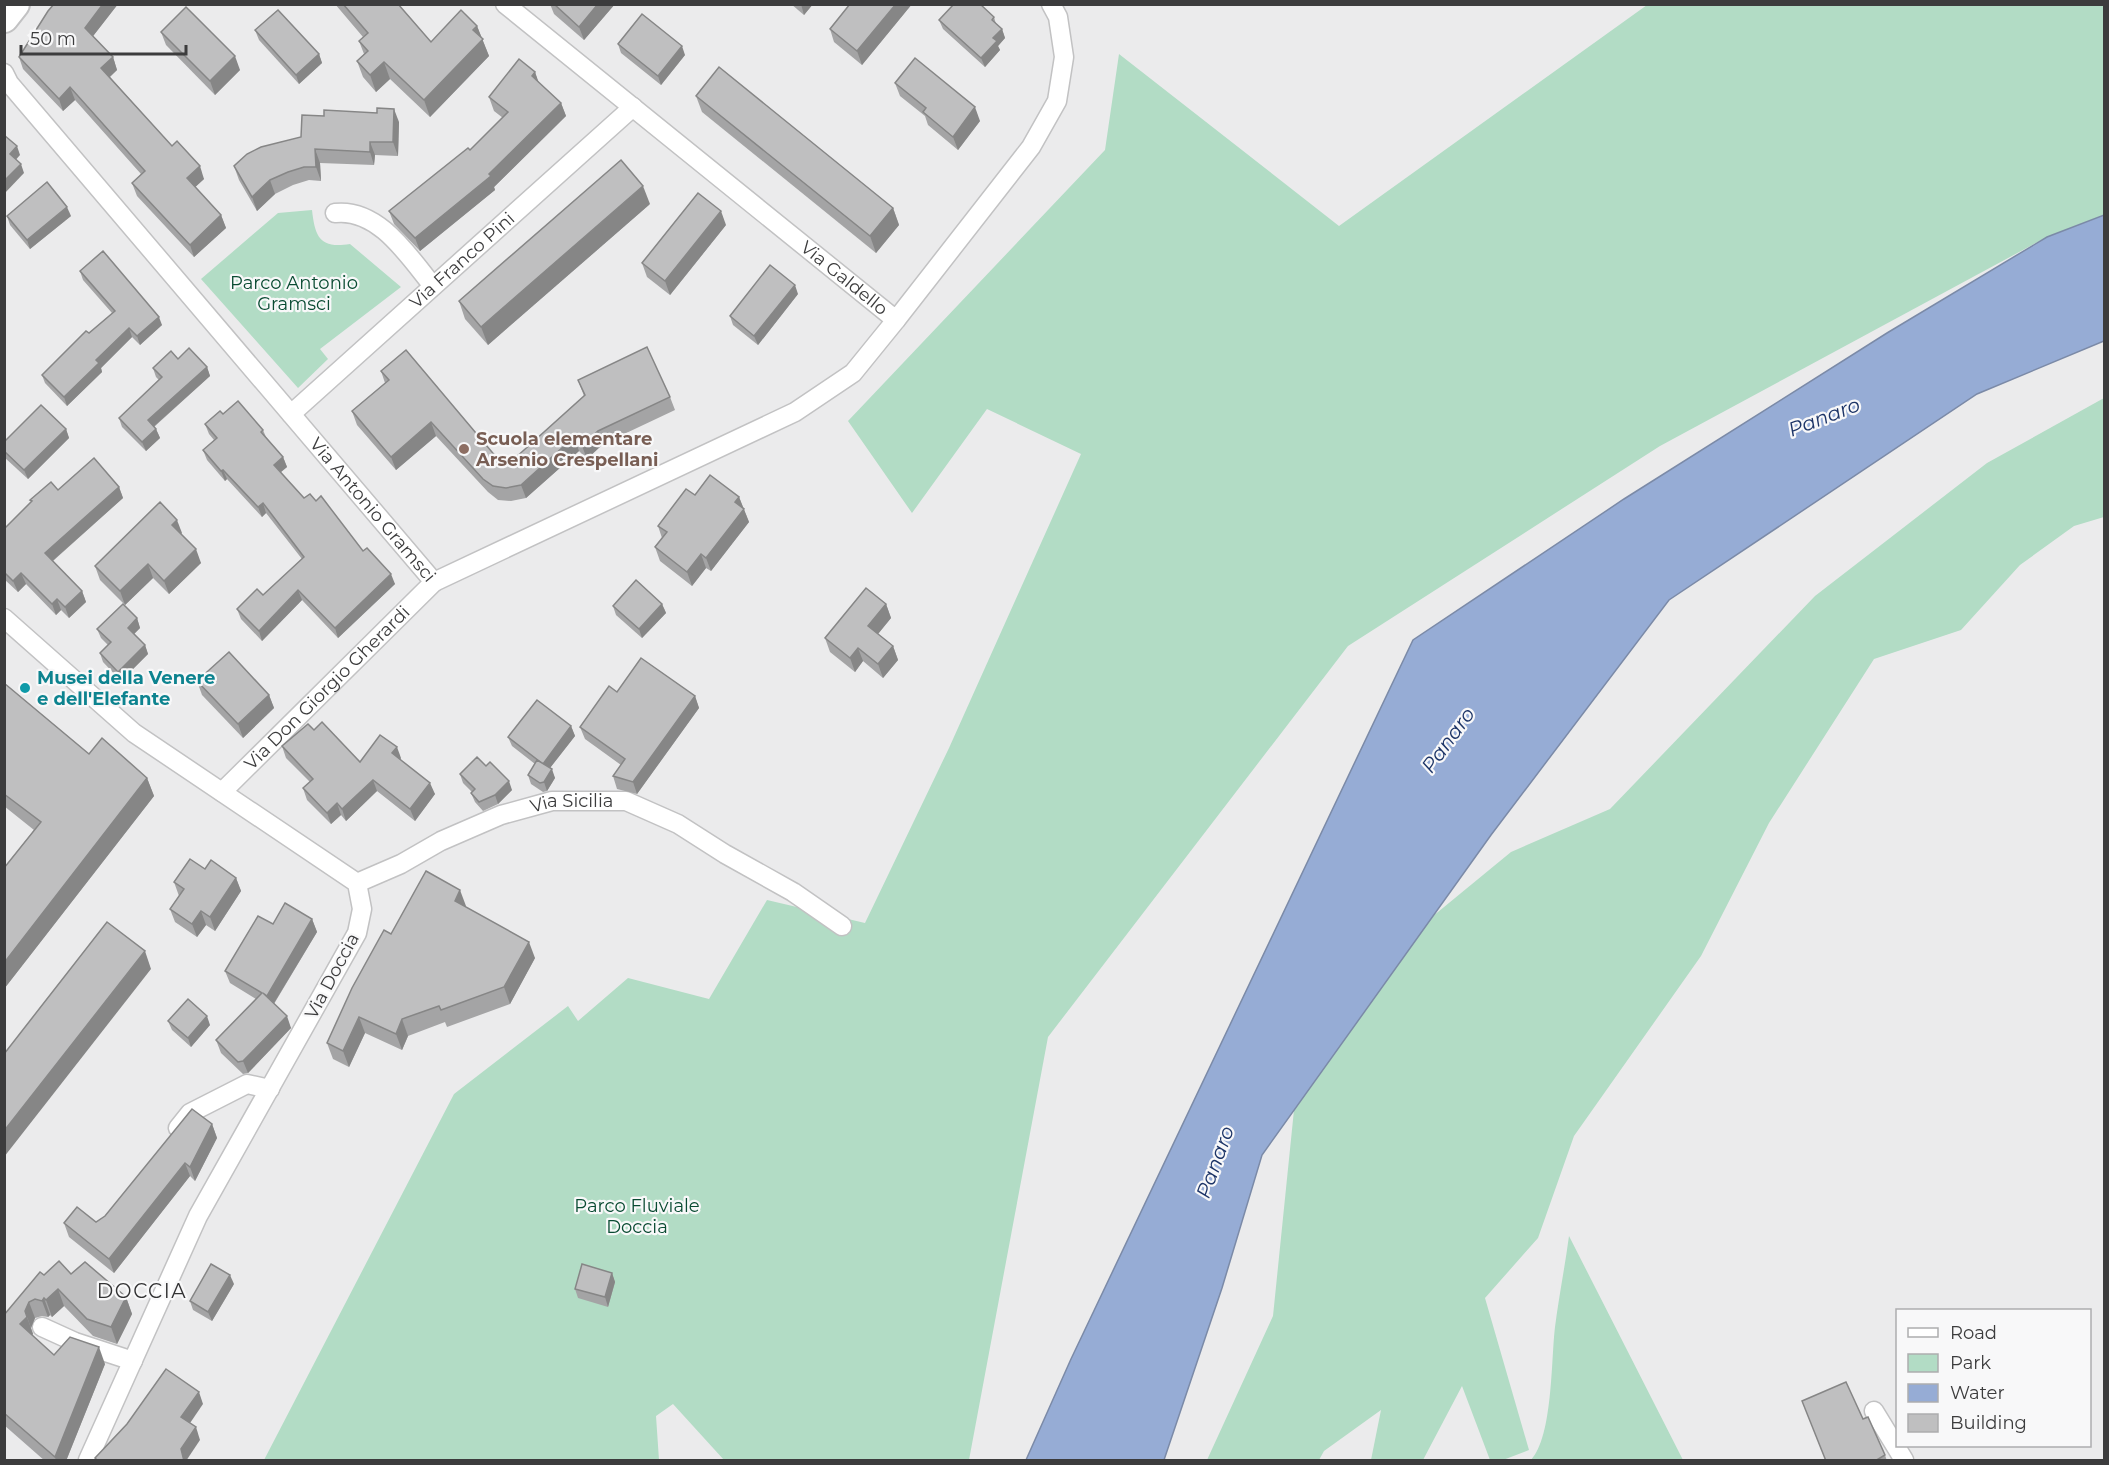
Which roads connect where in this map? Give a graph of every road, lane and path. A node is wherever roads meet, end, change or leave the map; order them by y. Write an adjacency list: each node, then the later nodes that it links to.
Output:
1 (15, 4): 4 (main road)
2 (506, 4): 6 (street, Via Galdello)
3 (1051, 4): 9 (street, Via Galdello)
4 (4, 18)
5 (6, 80): 10 (street, Via Antonio Gramsci)
6 (633, 107): 8 (street, Via Franco Pini); 9 (street, Via Galdello)
7 (335, 213): 8 (street)
8 (433, 286): 10 (street, Via Franco Pini)
9 (896, 320): 11 (street, Via Antonio Gramsci)
10 (291, 414): 11 (street, Via Antonio Gramsci)
11 (434, 582): 13 (street, Via Don Giorgio Gherardi)
12 (4, 618): 13 (street)
13 (222, 792): 14 (street)
14 (357, 883): 15 (street, Via Sicilia); 16 (street, Via Doccia)
15 (842, 926)
16 (270, 1089): 17 (street); 19 (street, Via Doccia)
17 (167, 1140)
18 (42, 1327): 19 (street)
19 (133, 1361): 21 (street, Via Doccia)
20 (1875, 1412): 22 (street)
21 (88, 1461)
22 (1904, 1461)

